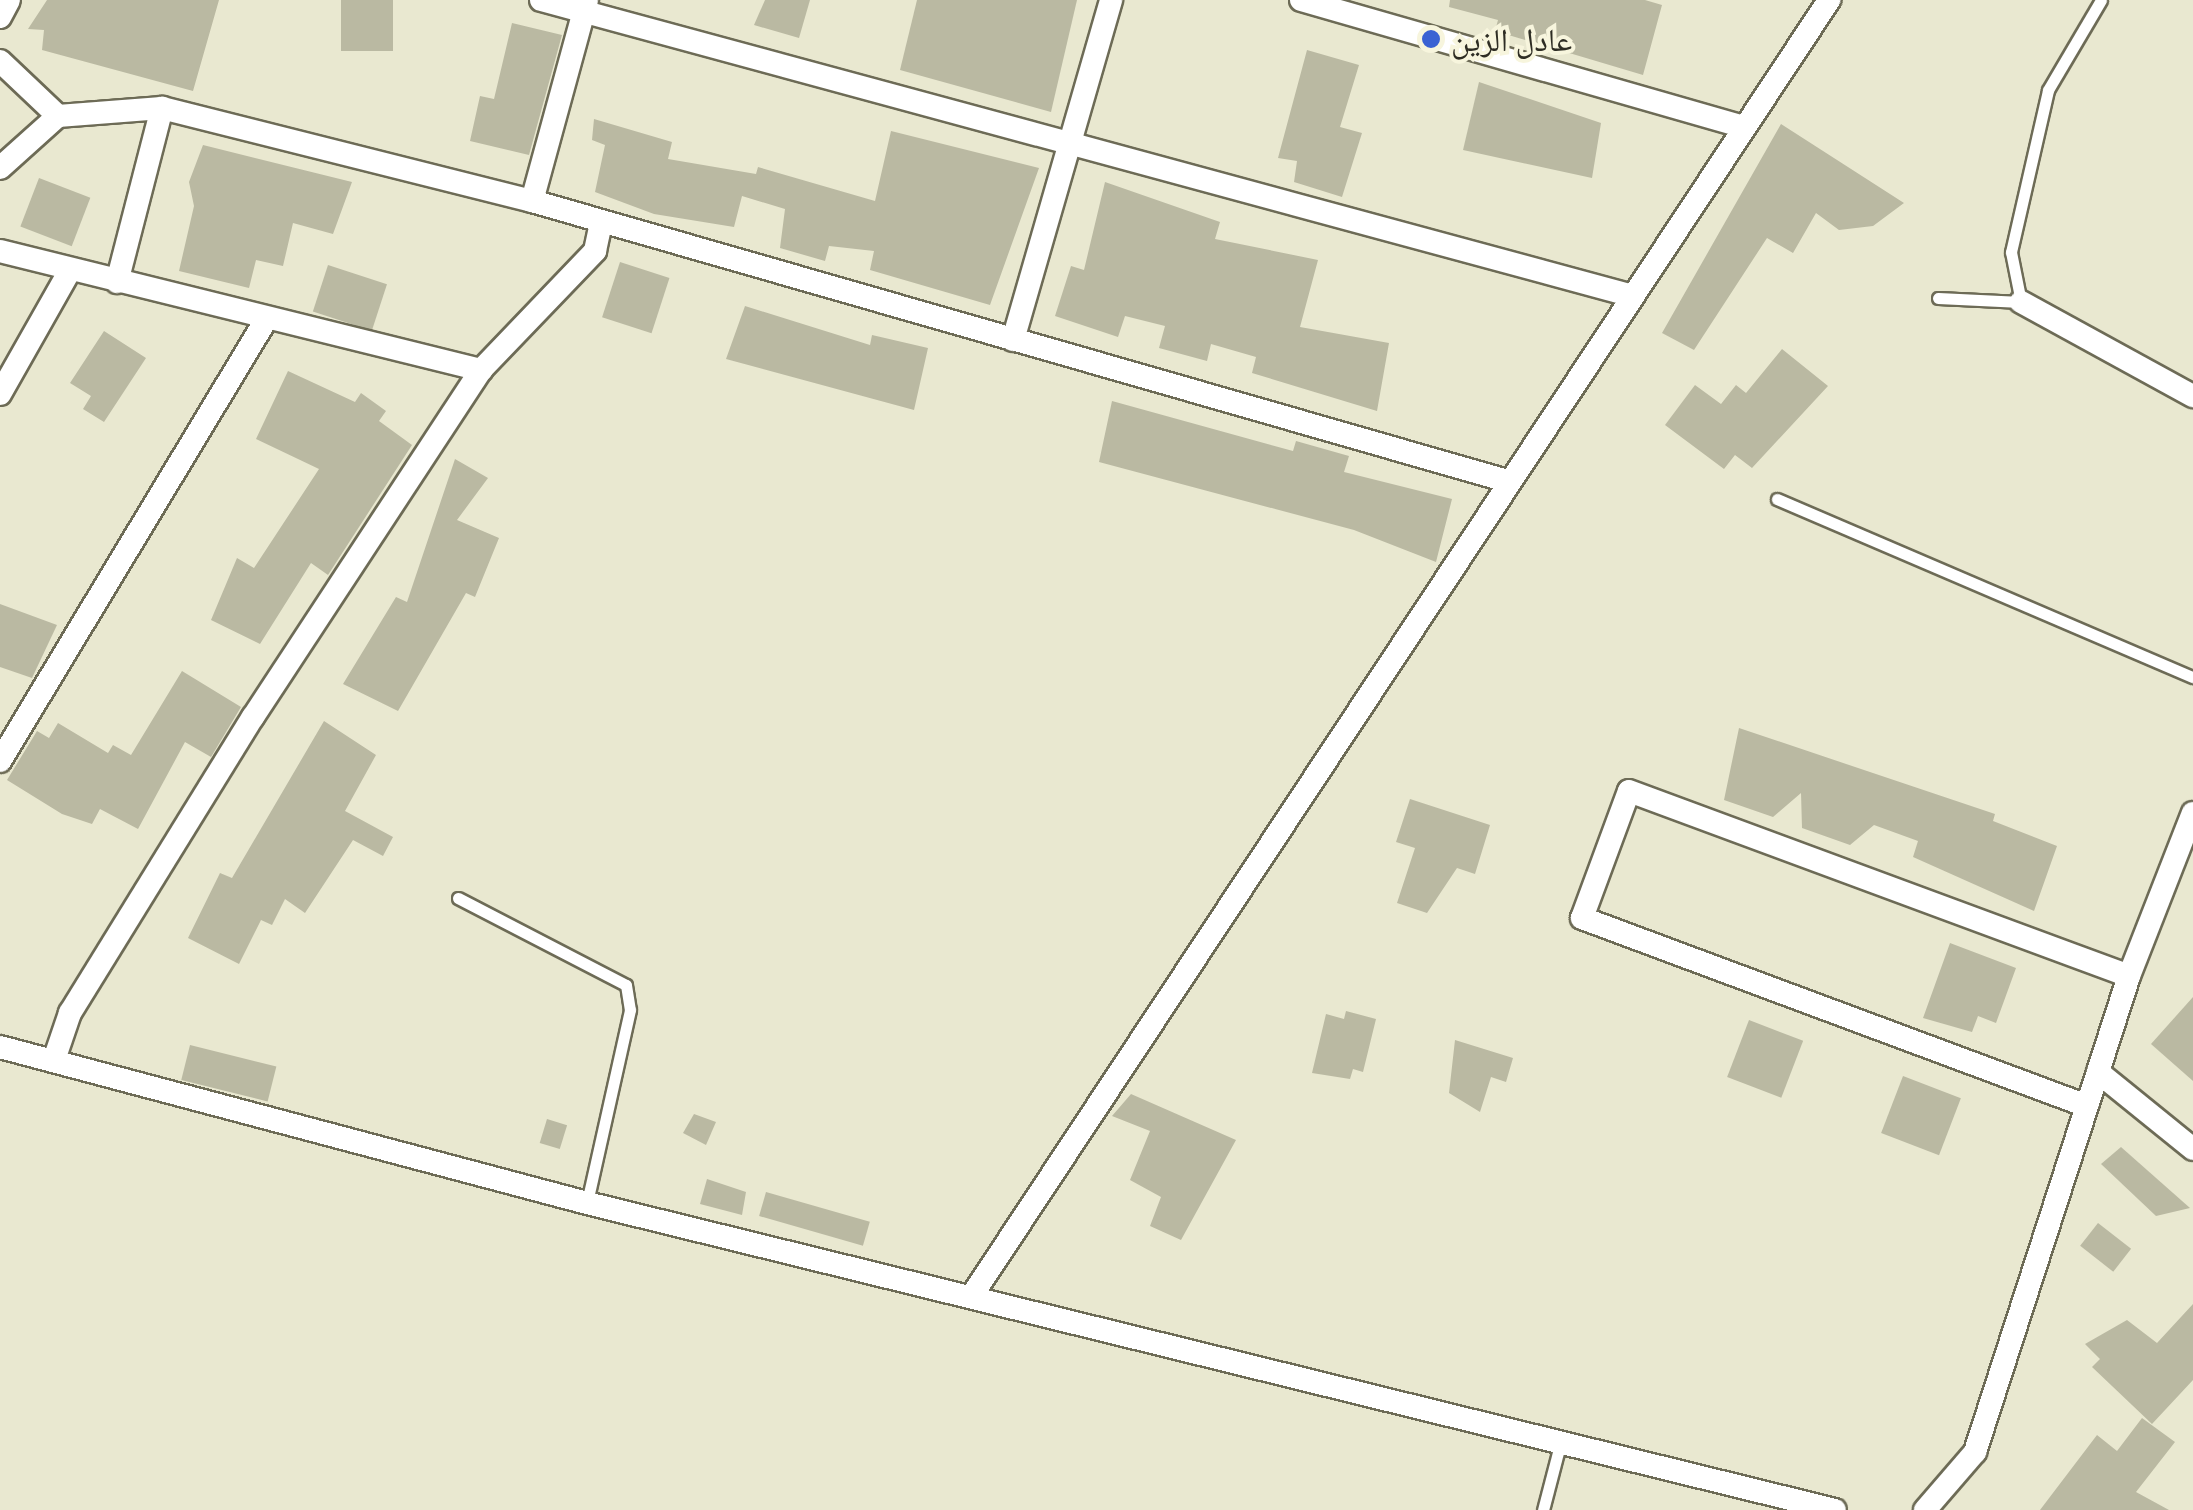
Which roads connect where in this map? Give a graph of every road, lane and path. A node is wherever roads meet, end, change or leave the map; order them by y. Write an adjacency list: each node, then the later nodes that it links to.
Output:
1 (9, 0): 8 (street)
2 (541, 0): 7 (street)
3 (1112, 0): 13 (street)
4 (1301, 0): 12 (street)
5 (1829, 0): 12 (street)
6 (2100, 0): 22 (lane)
7 (585, 5): 13 (street); 15 (street)
8 (0, 17)
9 (0, 61): 11 (street)
10 (162, 108): 11 (street); 15 (street); 19 (street)
11 (58, 116): 14 (street)
12 (1743, 126): 20 (street)
13 (1070, 143): 20 (street); 24 (street)
14 (0, 168)
15 (532, 200): 16 (street)
16 (601, 222): 24 (street); 25 (street)
17 (0, 251): 18 (street)
18 (69, 272): 19 (street); 26 (street)
19 (117, 282): 23 (street)
20 (1629, 295): 28 (street)
21 (1938, 298): 22 (lane)
22 (2020, 302): 27 (street)
23 (264, 323): 25 (street); 31 (street)
24 (1013, 340): 28 (street)
25 (481, 370): 36 (street)
26 (0, 394)
27 (2193, 396)
28 (1507, 481): 41 (street)
29 (1776, 499): 30 (lane)
30 (2193, 677)
31 (0, 761)
32 (2193, 813): 34 (street)
33 (458, 898): 40 (lane)
34 (2129, 976): 37 (street); 38 (street)
35 (0, 1046): 36 (street)
36 (54, 1060): 40 (street)
37 (2098, 1072): 38 (street); 39 (street)
38 (2087, 1106): 45 (street)
39 (2193, 1148)
40 (588, 1203): 41 (street)
41 (973, 1294): 42 (street)
42 (1562, 1441): 43 (lane); 44 (street)
43 (1543, 1510)
44 (1835, 1510)
45 (1926, 1510)

